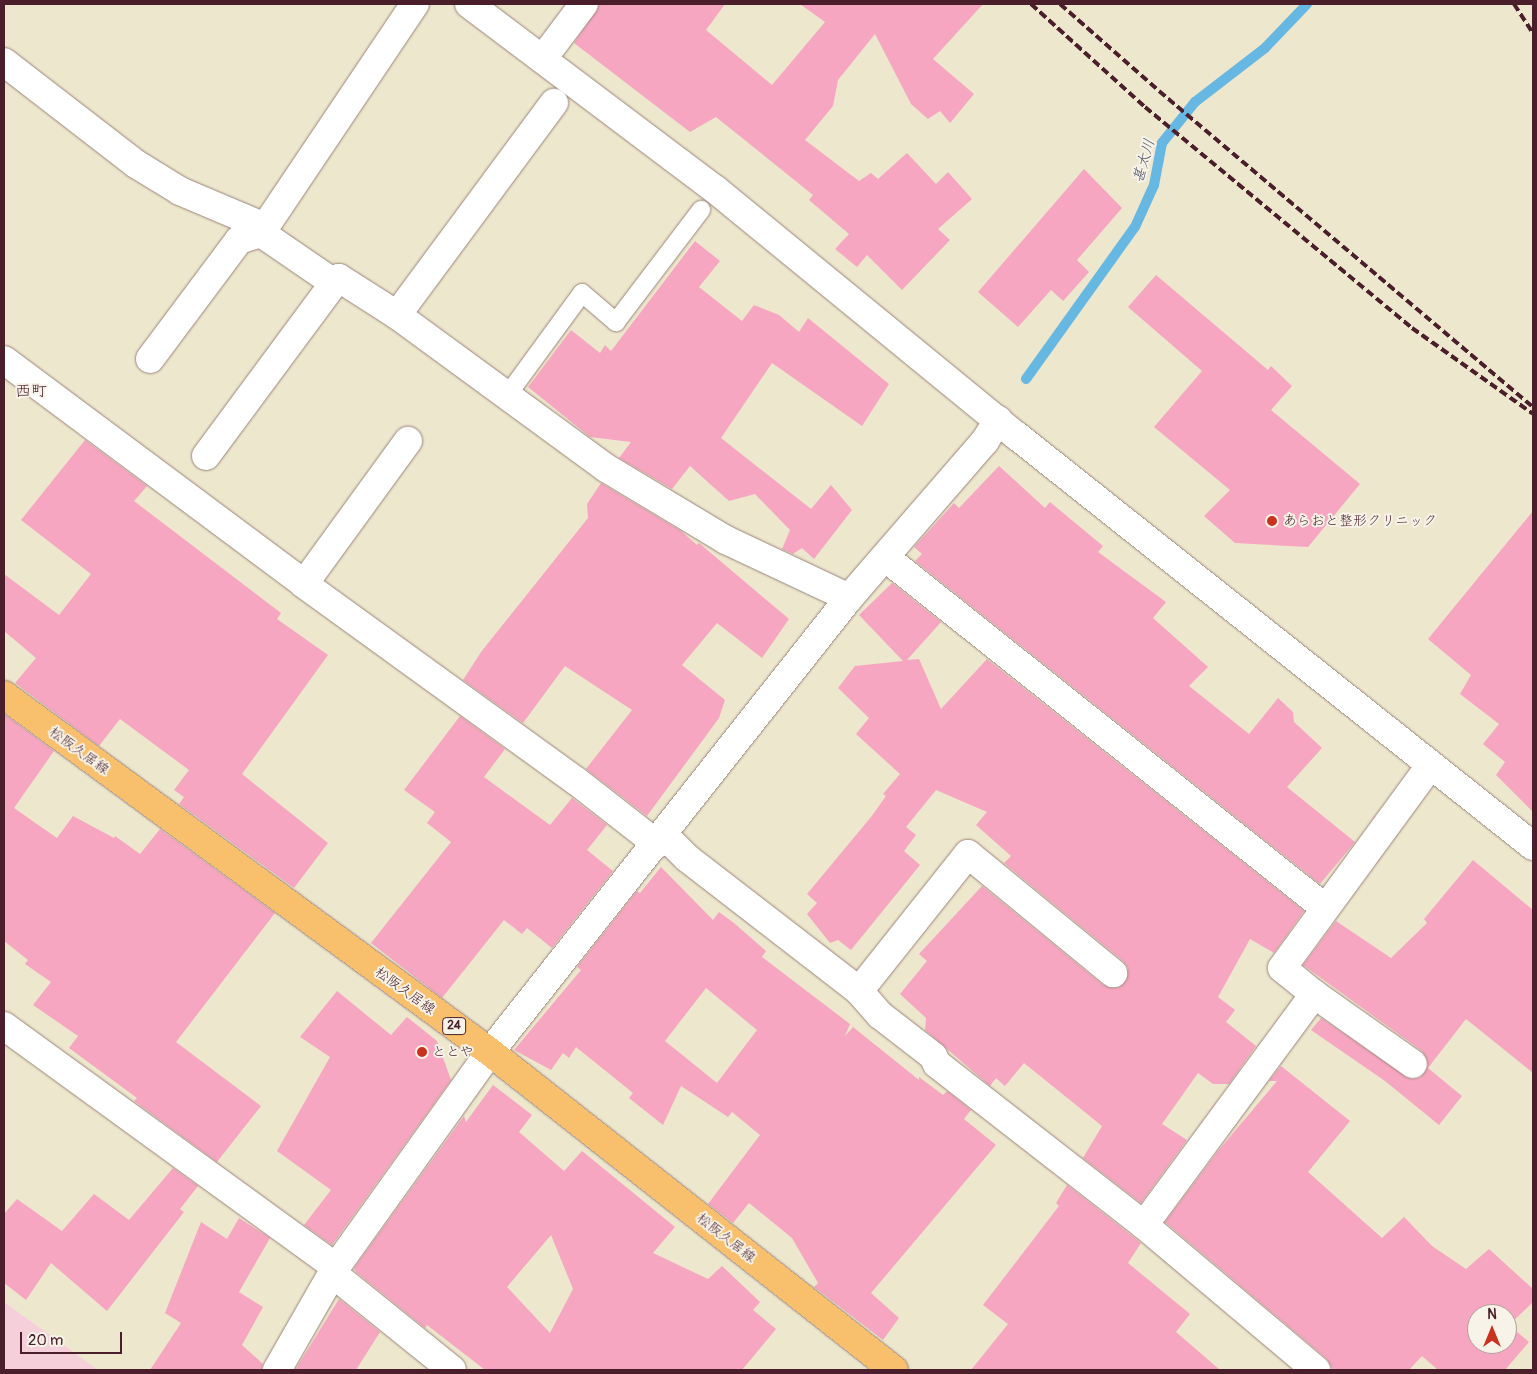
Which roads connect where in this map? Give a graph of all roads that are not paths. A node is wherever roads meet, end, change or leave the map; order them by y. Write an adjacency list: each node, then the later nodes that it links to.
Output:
1 (415, 4): 8 (street)
2 (469, 4): 4 (street)
3 (584, 4): 4 (street)
4 (544, 57): 14 (street)
5 (4, 62): 8 (street)
6 (554, 103): 10 (street)
7 (701, 210): 13 (lane)
8 (263, 230): 9 (street); 11 (street)
9 (334, 283): 10 (street); 16 (street)
10 (397, 315): 13 (street)
11 (150, 359)
12 (4, 360): 18 (street)
13 (506, 398): 19 (street)
14 (998, 420): 17 (street); 21 (street)
15 (408, 441): 18 (street)
16 (206, 456)
17 (886, 558): 19 (street); 24 (street)
18 (304, 584): 22 (street)
19 (849, 598): 22 (street)
20 (4, 695): 29 (main road, 松阪久居線 / 24)
21 (1430, 766): 23 (street); 24 (street)
22 (660, 840): 26 (street); 29 (street)
23 (1533, 846)
24 (1325, 908): 27 (street)
25 (1113, 973): 26 (street)
26 (859, 991): 31 (street)
27 (1314, 994): 30 (street); 31 (street)
28 (4, 1026): 32 (street)
29 (490, 1052): 32 (street); 35 (main road, 松阪久居線 / 24)
30 (1414, 1064)
31 (1144, 1225): 36 (street)
32 (334, 1270): 33 (street); 34 (street)
33 (277, 1370)
34 (452, 1370)
35 (894, 1370)
36 (1316, 1370)

